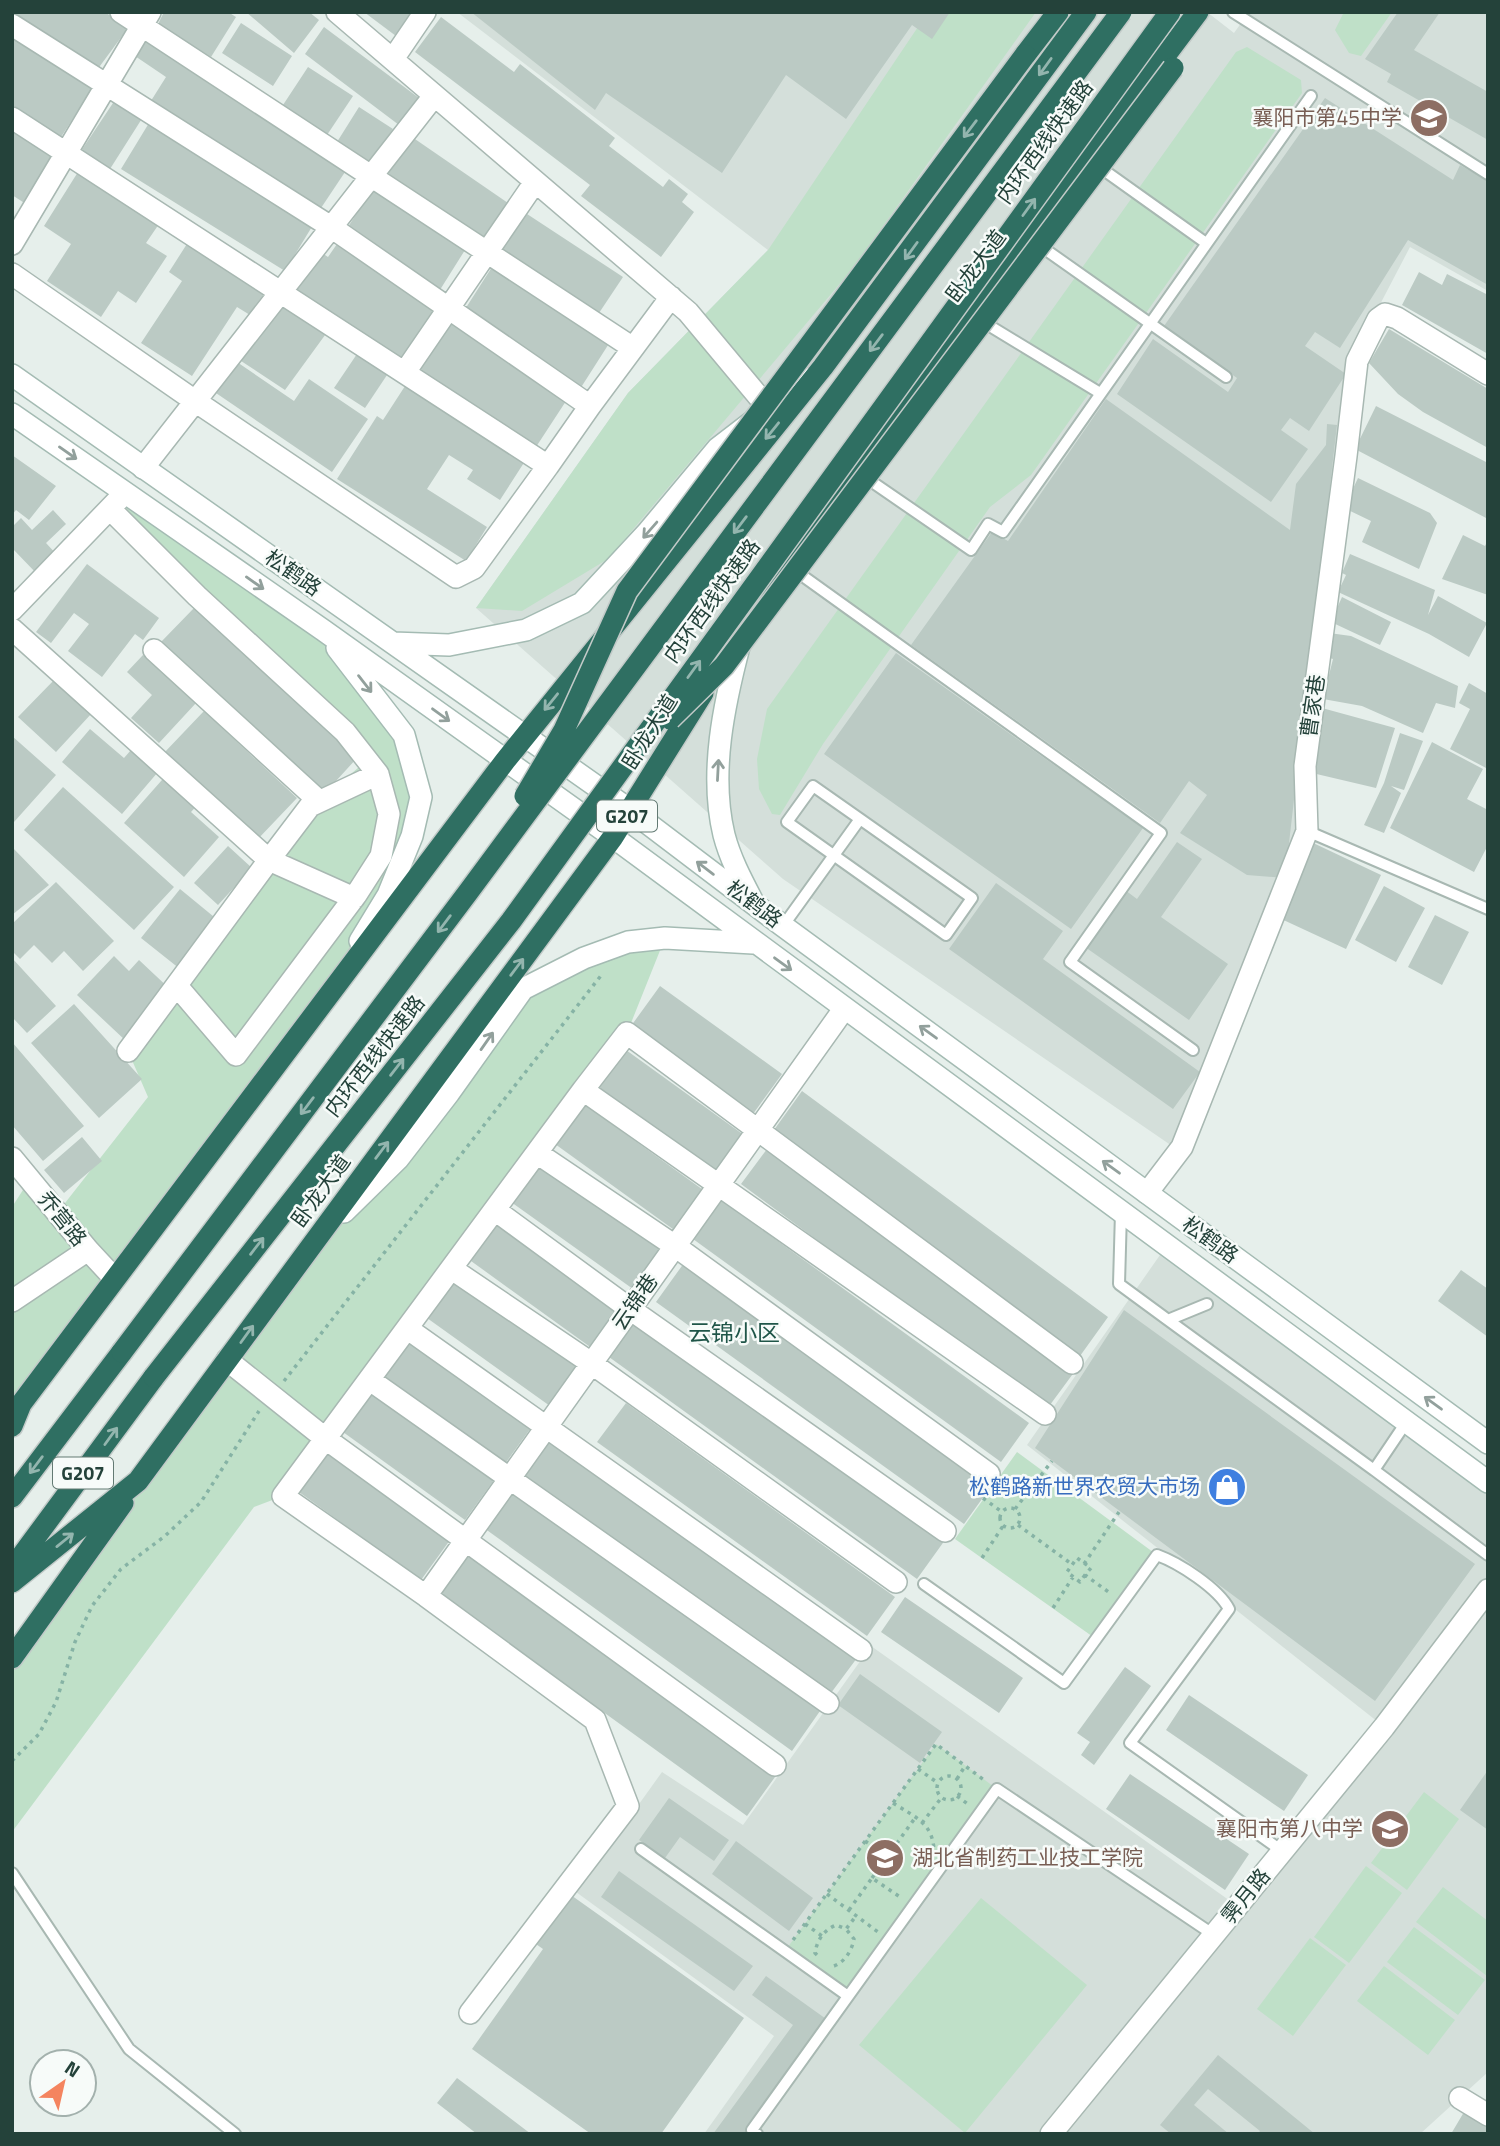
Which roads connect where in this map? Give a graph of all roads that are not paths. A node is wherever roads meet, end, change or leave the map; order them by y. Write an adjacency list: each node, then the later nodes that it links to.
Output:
1 (121, 12): 11 (street)
2 (337, 12): 13 (street)
3 (425, 12): 13 (street)
4 (1058, 12): 66 (highway, one-way to 66, bridge)
5 (1086, 12): 35 (highway, one-way to 35)
6 (1121, 12): 66 (highway, 内环西线快速路, one-way to 66, bridge)
7 (1170, 12): 70 (highway, 内环西线快速路, one-way to 7, bridge)
8 (1198, 12): 19 (highway, 卧龙大道 / G207)
9 (1215, 12): 24 (highway, bridge)
10 (1233, 12): 20 (lane)
11 (146, 19): 14 (street); 21 (street)
12 (12, 25): 14 (street)
13 (393, 59): 15 (street)
14 (106, 85): 18 (street); 23 (street)
15 (434, 96): 21 (street); 22 (street)
16 (1311, 96): 25 (lane)
17 (12, 118): 18 (street)
18 (66, 153): 26 (street); 29 (street)
19 (1088, 158): 24 (highway, 卧龙大道 / G207); 25 (lane)
20 (1488, 174)
21 (371, 176): 23 (street); 27 (street)
22 (535, 182): 27 (street); 30 (street)
23 (331, 228): 29 (street); 31 (street)
24 (1034, 241): 32 (highway, 卧龙大道 / G207); 33 (lane); 70 (highway, bridge)
25 (1206, 243): 33 (lane)
26 (12, 244)
27 (487, 253): 31 (street); 34 (street)
28 (12, 274): 41 (street)
29 (281, 291): 36 (street); 41 (street)
30 (671, 297): 34 (street); 43 (street)
31 (448, 309): 36 (street); 42 (street)
32 (970, 315): 40 (lane); 47 (highway, 卧龙大道 / G207)
33 (1150, 323): 39 (lane); 40 (lane)
34 (633, 348): 42 (street)
35 (823, 367): 43 (street); 56 (highway, one-way to 56)
36 (405, 372): 45 (street)
37 (1488, 374): 62 (street, 曹家巷)
38 (12, 375): 46 (street, 松鹤路)
39 (1226, 377)
40 (1100, 393): 47 (lane)
41 (195, 401): 45 (street); 46 (street)
42 (590, 406): 45 (street)
43 (769, 409): 54 (street, one-way to 54)
44 (12, 414): 48 (street, 松鹤路, one-way to 48)
45 (548, 466)
46 (143, 468): 54 (street, 松鹤路)
47 (854, 470): 50 (highway, 卧龙大道 / G207)
48 (125, 493): 49 (street); 53 (street, 松鹤路, one-way to 53)
49 (110, 509): 51 (street); 58 (street)
50 (779, 571): 60 (highway, 卧龙大道 / G207); 68 (street, one-way to 50); 76 (lane)
51 (12, 610)
52 (12, 629): 65 (street)
53 (323, 630): 57 (street, 松鹤路, one-way to 57); 73 (street, one-way to 73)
54 (393, 643): 56 (street, 松鹤路)
55 (154, 650): 59 (street)
56 (523, 737): 57 (highway); 60 (street, 松鹤路)
57 (505, 761): 63 (street, 松鹤路); 73 (highway)
58 (378, 774): 59 (street); 67 (street)
59 (320, 801): 65 (street)
60 (631, 810): 63 (highway, 卧龙大道 / G207); 68 (street, 松鹤路, one-way to 60)
61 (860, 819): 64 (lane); 64 (lane); 64 (lane)
62 (1307, 831): 69 (lane); 83 (street, 曹家巷)
63 (613, 837): 72 (street, 松鹤路); 86 (highway, 卧龙大道 / G207, one-way to 63)
64 (834, 855): 71 (lane)
65 (270, 860): 67 (street); 74 (street)
66 (469, 891): 112 (highway, 内环西线快速路 / G207, one-way to 112, bridge)
67 (355, 898): 74 (street)
68 (754, 905): 71 (street, 松鹤路)
69 (1488, 909)
70 (511, 921): 116 (highway, 内环西线快速路 / G207, one-way to 70, bridge)
71 (783, 926): 83 (street, 松鹤路, one-way to 71)
72 (753, 943): 75 (street, 松鹤路, one-way to 75); 86 (street, one-way to 72)
73 (340, 982): 90 (highway)
74 (177, 986): 77 (street)
75 (844, 1009): 79 (street, 云锦巷); 85 (street, 松鹤路)
76 (1193, 1050)
77 (128, 1051)
78 (583, 1090): 79 (street); 80 (street); 82 (street)
79 (757, 1131): 82 (street, 云锦巷); 98 (street)
80 (537, 1153): 84 (street); 87 (street)
81 (12, 1158): 88 (street, 乔营路)
82 (719, 1185): 87 (street, 云锦巷); 101 (street)
83 (1147, 1193): 106 (street, 松鹤路, one-way to 83)
84 (495, 1210): 89 (street); 93 (street)
85 (1121, 1212): 94 (lane); 102 (street, 松鹤路)
86 (315, 1241): 96 (highway, 卧龙大道 / G207, one-way to 86)
87 (675, 1246): 93 (street, 云锦巷); 108 (street)
88 (88, 1250): 90 (street, 乔营路); 91 (street)
89 (452, 1269): 95 (street); 97 (street)
90 (114, 1278): 100 (highway)
91 (12, 1301)
92 (1207, 1304): 94 (lane)
93 (630, 1309): 97 (street, 云锦巷); 113 (street)
94 (1168, 1320): 107 (lane)
95 (408, 1329): 99 (street); 104 (street)
96 (227, 1360): 105 (street); 110 (highway, 卧龙大道 / G207)
97 (592, 1363): 104 (street, 云锦巷); 118 (street)
98 (1072, 1363)
99 (370, 1380): 105 (street); 109 (street)
100 (16, 1410): 103 (highway)
101 (1045, 1414)
102 (1407, 1421): 107 (lane); 111 (street, 松鹤路)
103 (12, 1426)
104 (547, 1426): 109 (street, 云锦巷); 122 (street)
105 (326, 1439): 114 (street); 121 (street)
106 (1488, 1443)
107 (1374, 1470): 115 (lane)
108 (989, 1474)
109 (510, 1478): 114 (street, 云锦巷); 124 (street)
110 (138, 1481): 117 (highway, 卧龙大道 / G207, one-way to 110); 123 (highway)
111 (1488, 1482)
112 (12, 1497)
113 (945, 1531)
114 (466, 1539): 121 (street, 云锦巷); 125 (street)
115 (1488, 1555)
116 (12, 1569)
117 (12, 1582)
118 (896, 1582)
119 (924, 1584): 127 (lane)
120 (1488, 1590): 127 (street, 霁月路)
121 (426, 1596): 131 (street)
122 (861, 1650)
123 (12, 1658)
124 (828, 1703)
125 (775, 1765)
126 (642, 1849): 130 (lane)
127 (1282, 1851): 129 (street, 霁月路)
128 (12, 1872): 134 (lane)
129 (1214, 1935): 130 (lane); 136 (street, 霁月路)
130 (849, 1996): 135 (lane)
131 (470, 2013)
132 (1460, 2098): 133 (street)
133 (1488, 2115)
134 (234, 2134)
135 (757, 2134)
136 (1051, 2134)

